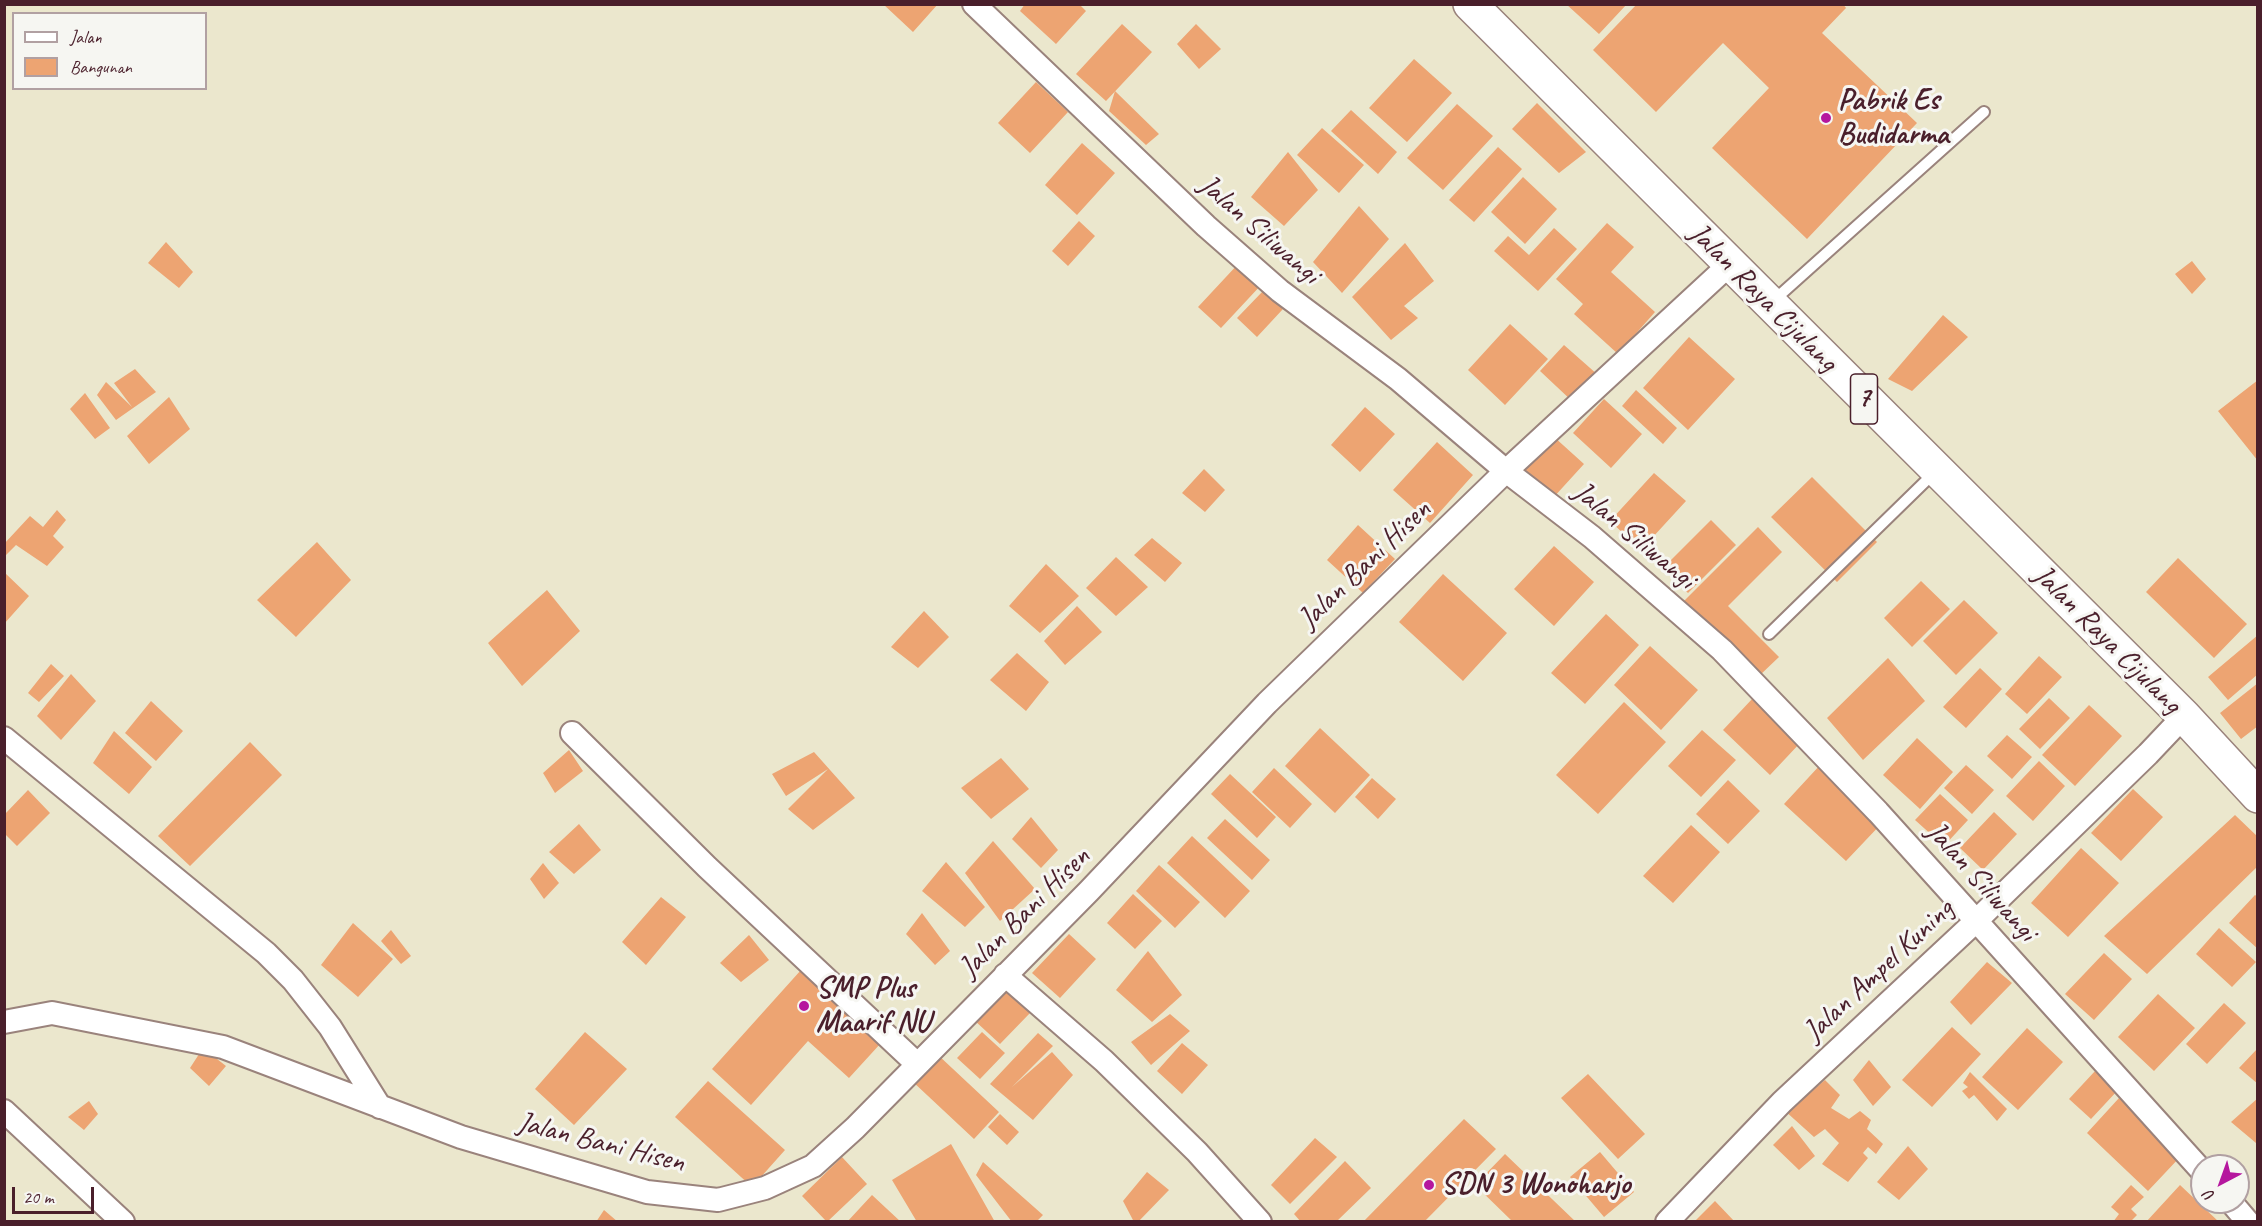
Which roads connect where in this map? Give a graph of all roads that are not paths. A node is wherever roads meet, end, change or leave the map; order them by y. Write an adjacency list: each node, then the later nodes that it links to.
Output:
1 (974, 4): 7 (street, Jalan Siliwangi)
2 (1470, 4): 4 (highway, Jalan Raya Cijulang / 7)
3 (1984, 112): 5 (lane)
4 (1730, 264): 5 (highway, Jalan Raya Cijulang / 7); 7 (street, Jalan Bani Hisen)
5 (1769, 304): 6 (highway, Jalan Raya Cijulang / 7)
6 (1936, 470): 8 (lane); 9 (highway, Jalan Raya Cijulang / 7)
7 (1506, 471): 13 (street, Jalan Siliwangi); 14 (street, Jalan Bani Hisen)
8 (1769, 634)
9 (2184, 716): 12 (highway, Jalan Raya Cijulang / 7); 13 (street, Jalan Ampel Kuning)
10 (572, 733): 16 (street)
11 (4, 738): 17 (street)
12 (2258, 796)
13 (1975, 922): 19 (street, Jalan Siliwangi); 22 (street, Jalan Ampel Kuning)
14 (1005, 975): 16 (street, Jalan Bani Hisen); 21 (street)
15 (4, 1022): 17 (street, Jalan Bani Hisen)
16 (917, 1064): 17 (street, Jalan Bani Hisen)
17 (380, 1107)
18 (4, 1110): 20 (street)
19 (2190, 1158)
20 (123, 1221)
21 (1260, 1221)
22 (1667, 1221)

